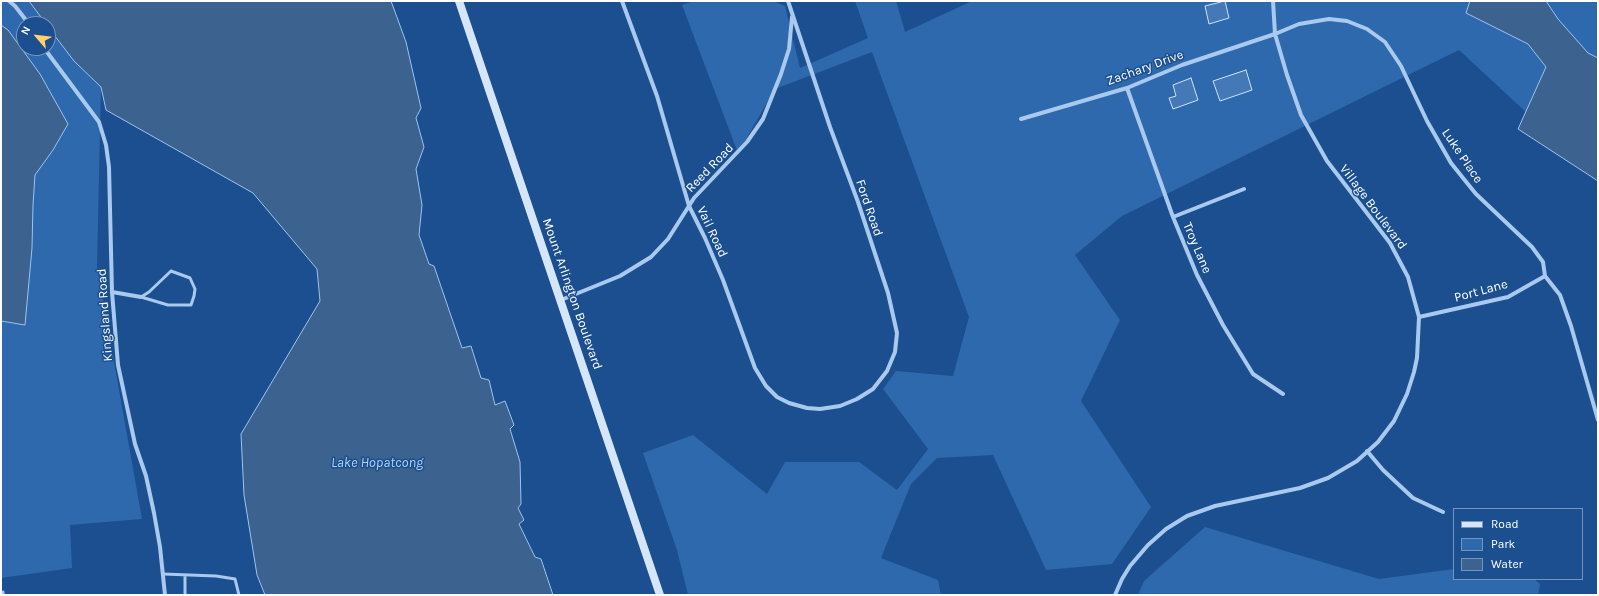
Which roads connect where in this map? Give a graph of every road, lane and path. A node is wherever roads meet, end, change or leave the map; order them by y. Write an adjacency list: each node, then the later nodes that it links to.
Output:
1 (9, 1): 7 (street)
2 (459, 1): 18 (main road, Mount Arlington Boulevard)
3 (622, 1): 13 (street, Vail Road)
4 (788, 1): 6 (street, Ford Road)
5 (1272, 1): 8 (street, Village Boulevard)
6 (792, 14): 13 (street, Reed Road); 21 (street, Ford Road)
7 (23, 16)
8 (1275, 34): 10 (street, Zachary Drive); 15 (street, Luke Place); 19 (street, Village Boulevard)
9 (50, 56): 16 (street, Kingsland Road)
10 (1127, 88): 11 (street, Zachary Drive); 14 (street, Troy Lane)
11 (1021, 119)
12 (1244, 190): 14 (street)
13 (689, 206): 18 (street, Reed Road); 21 (street, Vail Road)
14 (1173, 217): 20 (street, Troy Lane)
15 (1545, 276): 19 (street, Port Lane); 22 (street, Luke Place)
16 (112, 292): 17 (street); 25 (street, Kingsland Road)
17 (141, 297): 17 (lane)
18 (561, 300): 32 (main road, Mount Arlington Boulevard)
19 (1419, 317): 23 (street, Village Boulevard)
20 (1283, 394)
21 (845, 404)
22 (1598, 420)
23 (1367, 452): 24 (street); 33 (street, Village Boulevard)
24 (1443, 512)
25 (163, 574): 26 (lane); 29 (street, Kingsland Road)
26 (185, 574): 30 (lane); 31 (lane)
27 (1, 593): 28 (lane)
28 (3, 595)
29 (165, 595)
30 (185, 595)
31 (239, 595)
32 (660, 595)
33 (1115, 595)

